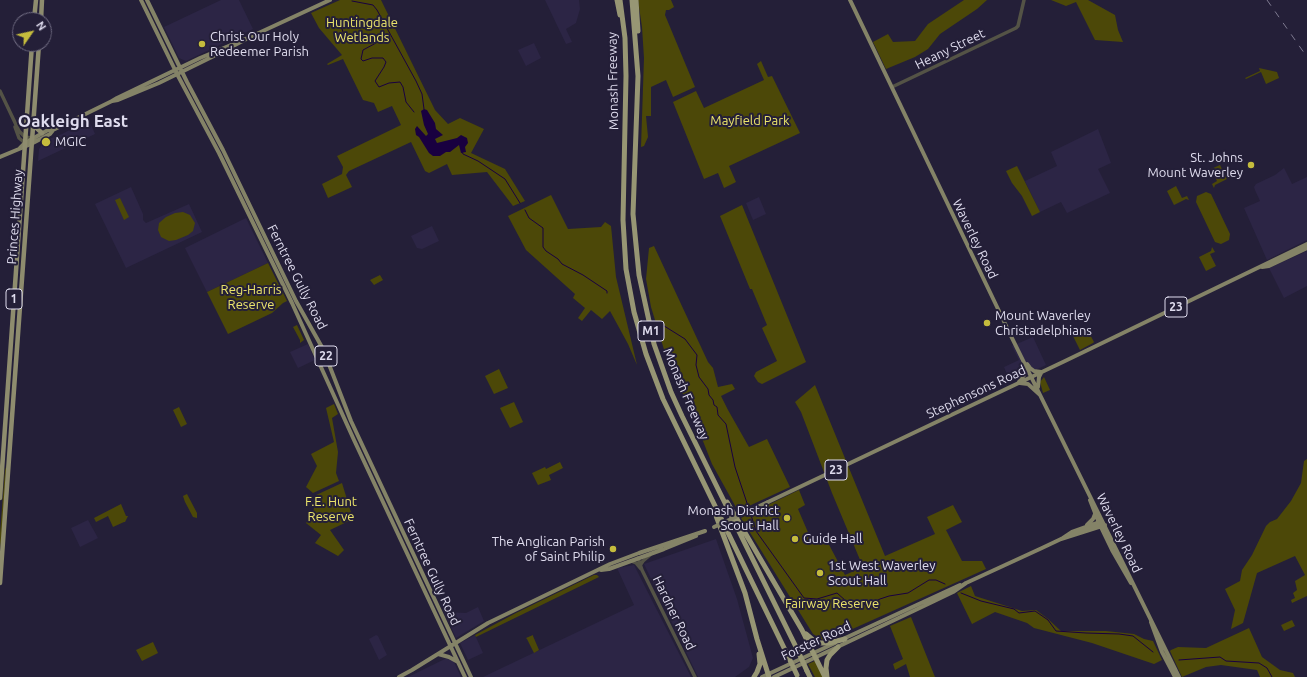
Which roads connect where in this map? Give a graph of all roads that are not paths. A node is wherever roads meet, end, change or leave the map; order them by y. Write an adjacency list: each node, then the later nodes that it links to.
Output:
1 (36, 0): 12 (highway)
2 (42, 0): 13 (highway)
3 (141, 0): 18 (main road, Ferntree Gully Road / 22)
4 (147, 0): 17 (main road, Ferntree Gully Road / 22)
5 (330, 0): 17 (main road)
6 (617, 0): 14 (highway)
7 (620, 0): 14 (highway, Monash Freeway / M1)
8 (632, 0): 19 (highway, Monash Freeway / M1)
9 (636, 0): 19 (highway)
10 (850, 0): 20 (main road, Waverley Road)
11 (1024, 0): 20 (street, Heany Street)
12 (35, 12)
13 (41, 12)
14 (625, 38): 41 (highway, Monash Freeway / M1)
15 (31, 52): 26 (highway, Princes Highway / 1)
16 (38, 52): 23 (highway, Princes Highway / 1)
17 (181, 70): 18 (main road); 64 (main road, Ferntree Gully Road / 22)
18 (176, 72): 24 (main road); 64 (main road, Ferntree Gully Road / 22)
19 (638, 76): 40 (highway, Monash Freeway / M1)
20 (892, 87): 33 (main road, Waverley Road)
21 (0, 91): 22 (street)
22 (15, 124): 26 (street); 28 (street)
23 (33, 125): 25 (highway); 27 (highway, Princes Highway / 1)
24 (55, 129): 25 (main road); 27 (main road)
25 (42, 133): 27 (main road)
26 (25, 137): 27 (street); 28 (highway, Princes Highway / 1)
27 (32, 141): 28 (main road); 59 (highway, Princes Highway / 1)
28 (23, 146): 29 (main road); 43 (highway, Princes Highway / 1)
29 (0, 158)
30 (1307, 244): 32 (main road, Stephensons Road / 23)
31 (1307, 248): 32 (main road, Stephensons Road / 23)
32 (1269, 264): 35 (main road, Stephensons Road / 23)
33 (1022, 358): 34 (main road, Waverley Road); 35 (main road)
34 (1025, 364): 36 (main road, Waverley Road); 37 (main road)
35 (1041, 373): 36 (main road, Stephensons Road / 23); 38 (main road)
36 (1031, 377): 37 (main road, Stephensons Road / 23); 38 (main road, Waverley Road)
37 (1017, 384): 39 (main road); 48 (main road, Stephensons Road / 23, bridge)
38 (1038, 389): 39 (main road, Waverley Road)
39 (1042, 397): 42 (main road, Waverley Road)
40 (709, 472): 61 (highway); 79 (highway, Monash Freeway / M1, bridge)
41 (701, 480): 62 (highway); 71 (highway, Monash Freeway / M1, bridge)
42 (1085, 486): 44 (main road, Waverley Road); 45 (main road, Waverley Road)
43 (0, 498)
44 (1095, 514): 45 (main road, Waverley Road); 46 (main road)
45 (1102, 524): 46 (main road, Forster Road); 47 (main road, Forster Road); 49 (main road, Waverley Road); 51 (main road, Waverley Road)
46 (1084, 527): 50 (main road, Forster Road)
47 (1089, 530): 49 (main road); 50 (main road, Forster Road)
48 (705, 531): 52 (main road, Stephensons Road / 23); 53 (main road, Stephensons Road / 23)
49 (1106, 537): 51 (main road, Waverley Road)
50 (1061, 539): 60 (main road, Forster Road)
51 (1114, 549): 66 (main road, Waverley Road)
52 (651, 554): 54 (main road, Stephensons Road / 23); 56 (street)
53 (632, 555): 54 (main road); 57 (main road, Stephensons Road / 23)
54 (638, 558): 55 (main road, Stephensons Road / 23); 56 (street, Hardner Road)
55 (630, 561): 57 (main road, Stephensons Road / 23); 58 (street)
56 (641, 564): 58 (street, Hardner Road)
57 (598, 570): 64 (main road, Stephensons Road / 23)
58 (642, 570): 75 (street, Hardner Road)
59 (0, 583)
60 (925, 603): 63 (main road, Forster Road); 65 (main road, Forster Road)
61 (802, 630): 63 (highway); 68 (highway)
62 (757, 639): 70 (highway); 76 (highway)
63 (845, 639): 68 (main road, Forster Road)
64 (452, 645): 67 (main road, 23); 69 (main road, Ferntree Gully Road / 22); 74 (main road, Ferntree Gully Road / 22)
65 (838, 647): 68 (main road, Forster Road); 80 (highway)
66 (1163, 650): 81 (main road, Waverley Road); 82 (main road, Waverley Road)
67 (438, 654): 69 (main road); 72 (main road, 23)
68 (815, 655): 70 (main road, Forster Road); 78 (main road, Forster Road); 80 (highway)
69 (458, 662): 73 (main road, Ferntree Gully Road / 22)
70 (769, 676): 77 (main road, Forster Road)
71 (798, 676)
72 (399, 677)
73 (465, 677)
74 (471, 677)
75 (695, 677)
76 (754, 677)
77 (762, 677)
78 (774, 677)
79 (810, 677)
80 (826, 677)
81 (1174, 677)
82 (1179, 677)

